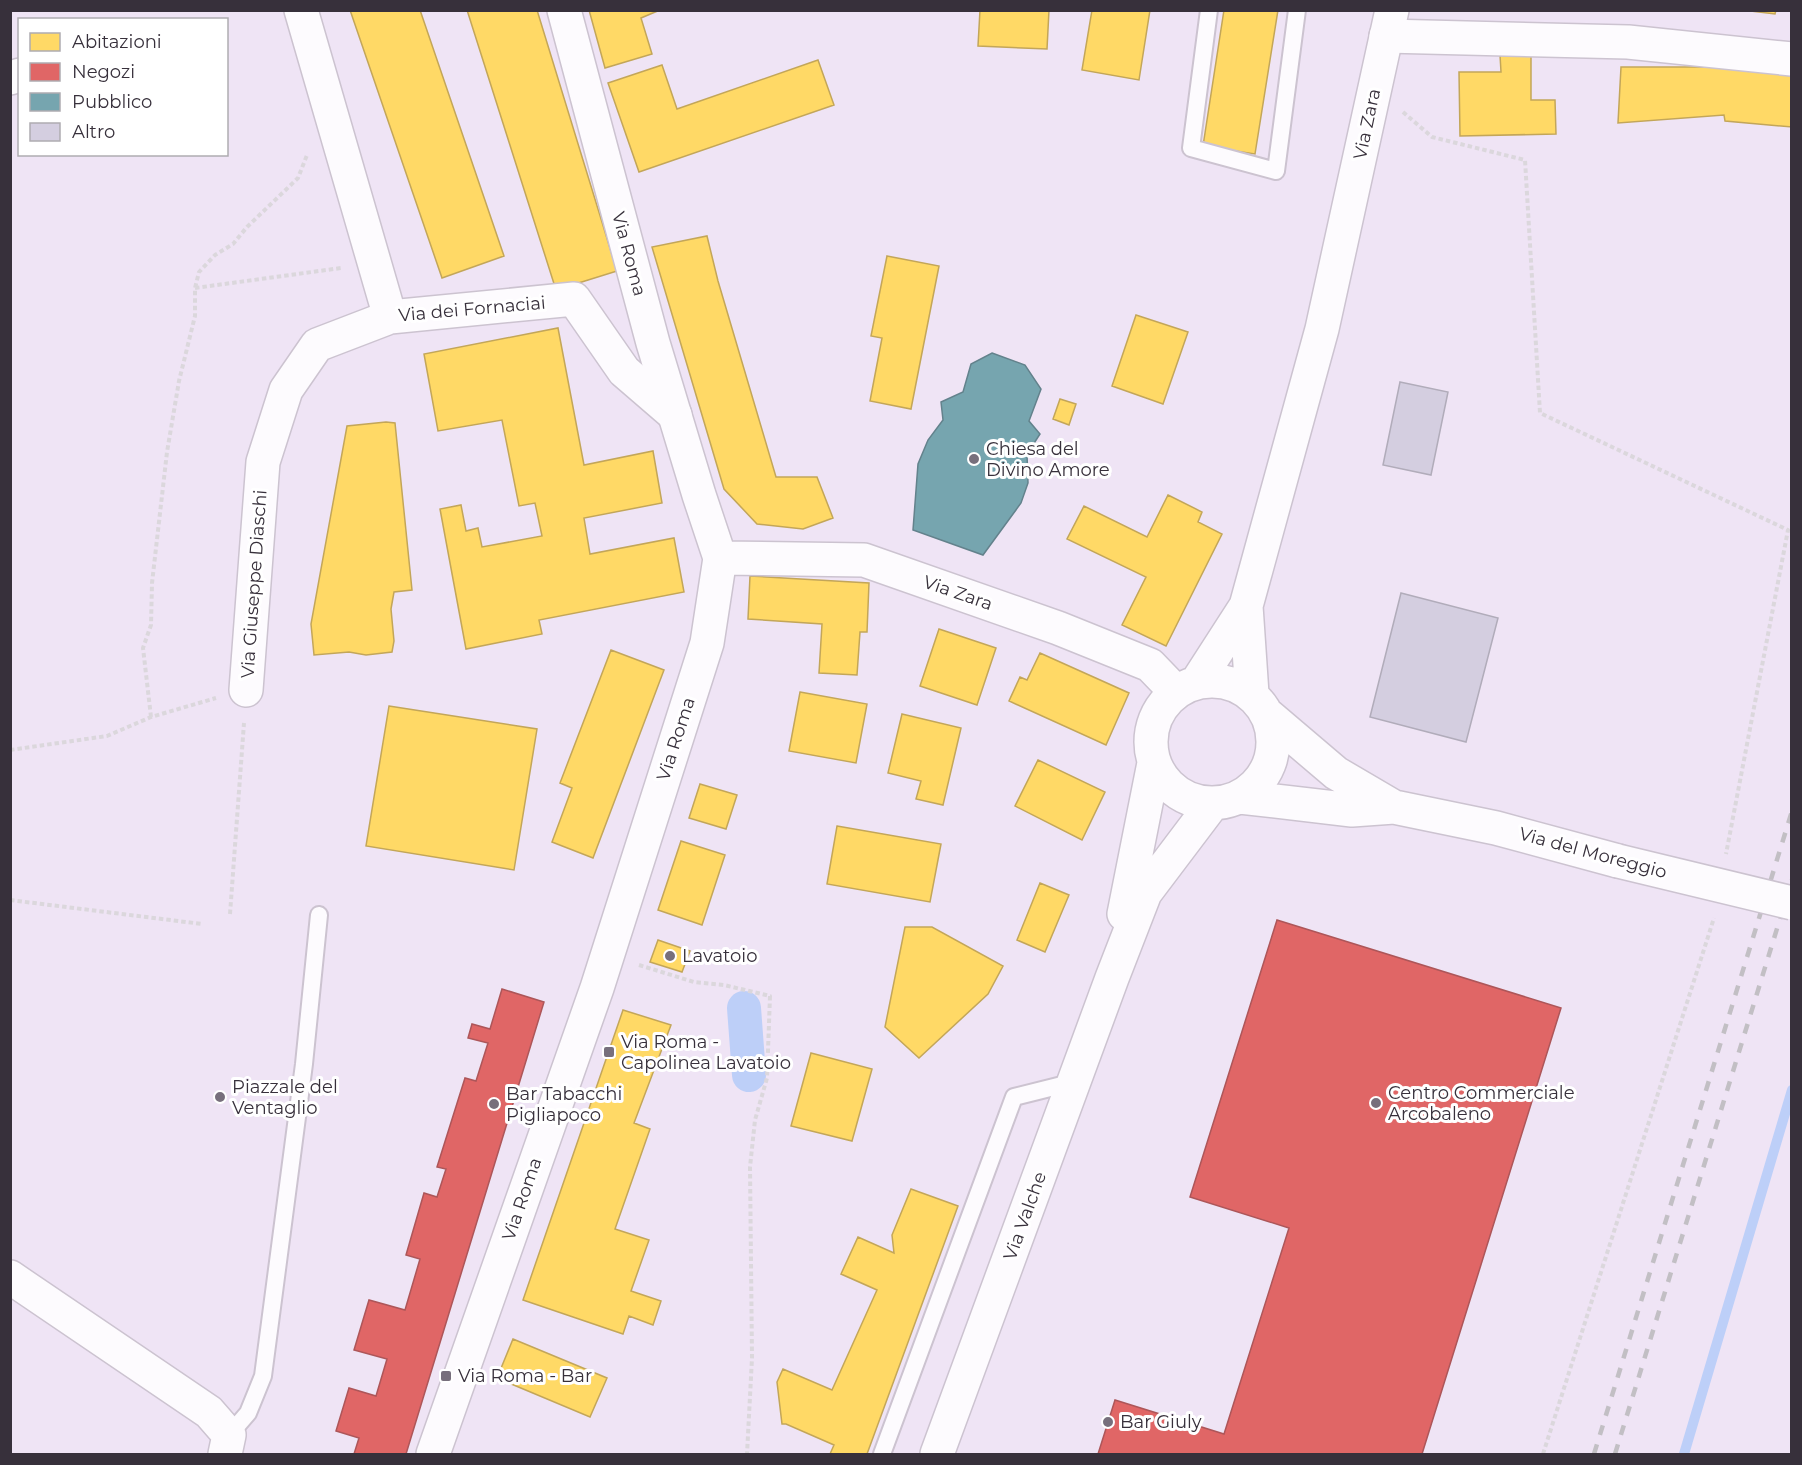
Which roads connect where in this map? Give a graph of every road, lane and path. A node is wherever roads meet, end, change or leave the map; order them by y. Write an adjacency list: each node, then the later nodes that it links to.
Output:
1 (301, 10): 9 (main road, Via dei Fornaciai)
2 (564, 10): 12 (main road, Via Roma)
3 (1209, 10): 4 (lane)
4 (1297, 10)
5 (1389, 23): 6 (main road, Via Zara); 14 (main road, Via Zara)
6 (1791, 59)
7 (1400, 109): 23 (path)
8 (309, 151): 10 (path)
9 (375, 267): 10 (path); 11 (main road, Via dei Fornaciai)
10 (195, 288): 18 (path)
11 (390, 317): 12 (main road, Via dei Fornaciai); 16 (main road, Via Giuseppe Diaschi)
12 (675, 415): 13 (main road, Via Roma)
13 (720, 558): 15 (main road, Via Zara); 30 (main road, Via Roma)
14 (1246, 606): 15 (main road, Via Zara); 17 (main road, Via Zara)
15 (1187, 687): 17 (main road); 20 (main road)
16 (246, 690): 18 (path); 27 (path, Via Giuseppe Diaschi)
17 (1260, 705): 21 (main road); 22 (main road, Via del Moreggio)
18 (151, 717): 19 (path)
19 (10, 750)
20 (1154, 763): 21 (main road); 31 (main road, Via Valche)
21 (1226, 800): 22 (main road, Via del Moreggio); 31 (main road, Via Valche)
22 (1394, 807): 25 (main road, Via del Moreggio, bridge)
23 (1725, 860)
24 (10, 900): 29 (path)
25 (1791, 903)
26 (1716, 907): 39 (path)
27 (230, 914)
28 (319, 915): 34 (lane)
29 (202, 924)
30 (607, 954): 35 (main road, Via Roma); 36 (path)
31 (1112, 978): 32 (main road, Via Valche)
32 (1074, 1082): 37 (lane); 38 (main road, Via Valche)
33 (10, 1277): 34 (main road)
34 (227, 1445)
35 (434, 1455)
36 (747, 1455)
37 (882, 1455)
38 (937, 1455)
39 (1543, 1455)

